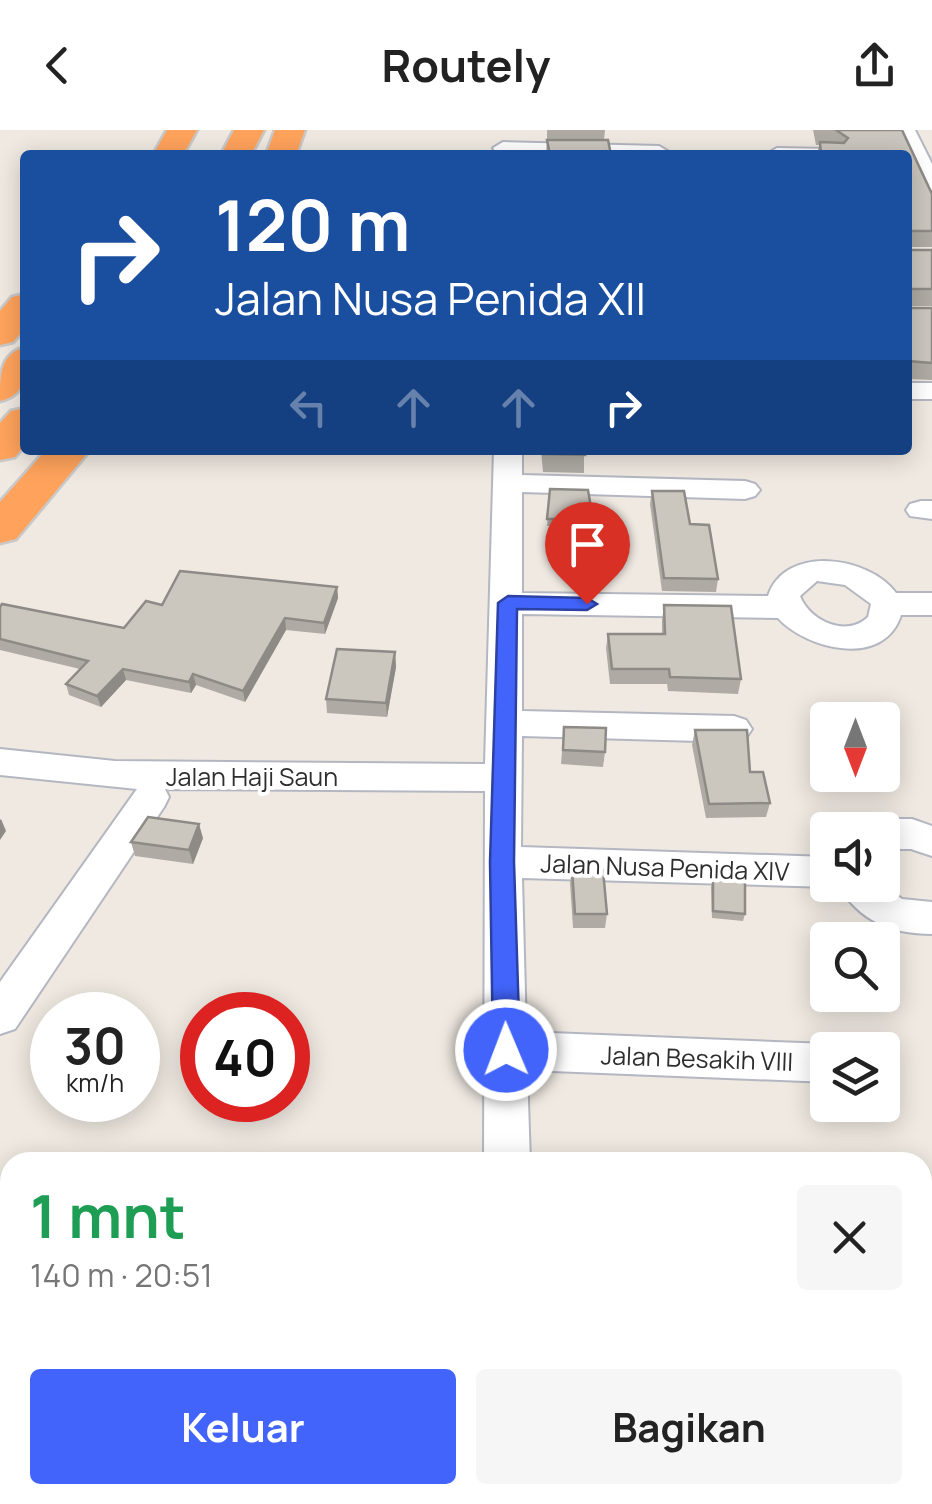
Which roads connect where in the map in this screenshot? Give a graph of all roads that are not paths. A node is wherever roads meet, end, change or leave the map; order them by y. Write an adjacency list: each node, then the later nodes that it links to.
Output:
1 (504, 144): 2 (street)
2 (620, 150)
3 (912, 156): 4 (street)
4 (928, 198)
5 (20, 310): 6 (highway)
6 (0, 334)
7 (20, 364): 8 (highway)
8 (0, 389)
9 (20, 426): 10 (highway)
10 (0, 448)
11 (65, 455): 14 (highway)
12 (508, 466): 13 (street); 15 (street)
13 (746, 490)
14 (0, 529)
15 (508, 603): 18 (street); 19 (street)
16 (887, 604): 17 (street); 18 (street); 18 (street)
17 (932, 604)
18 (785, 606)
19 (506, 723): 20 (street); 23 (street)
20 (734, 729)
21 (0, 762): 23 (street, Jalan Haji Saun)
22 (0, 787): 24 (street)
23 (504, 791): 24 (street); 27 (street)
24 (151, 798): 31 (street)
25 (900, 834): 26 (street)
26 (932, 841)
27 (502, 862): 28 (street, Jalan Nusa Penida XIV); 32 (street)
28 (810, 871)
29 (873, 902): 30 (street)
30 (932, 918)
31 (0, 1016)
32 (506, 1050): 33 (street, Jalan Besakih VIII); 34 (street)
33 (810, 1062)
34 (507, 1152)

